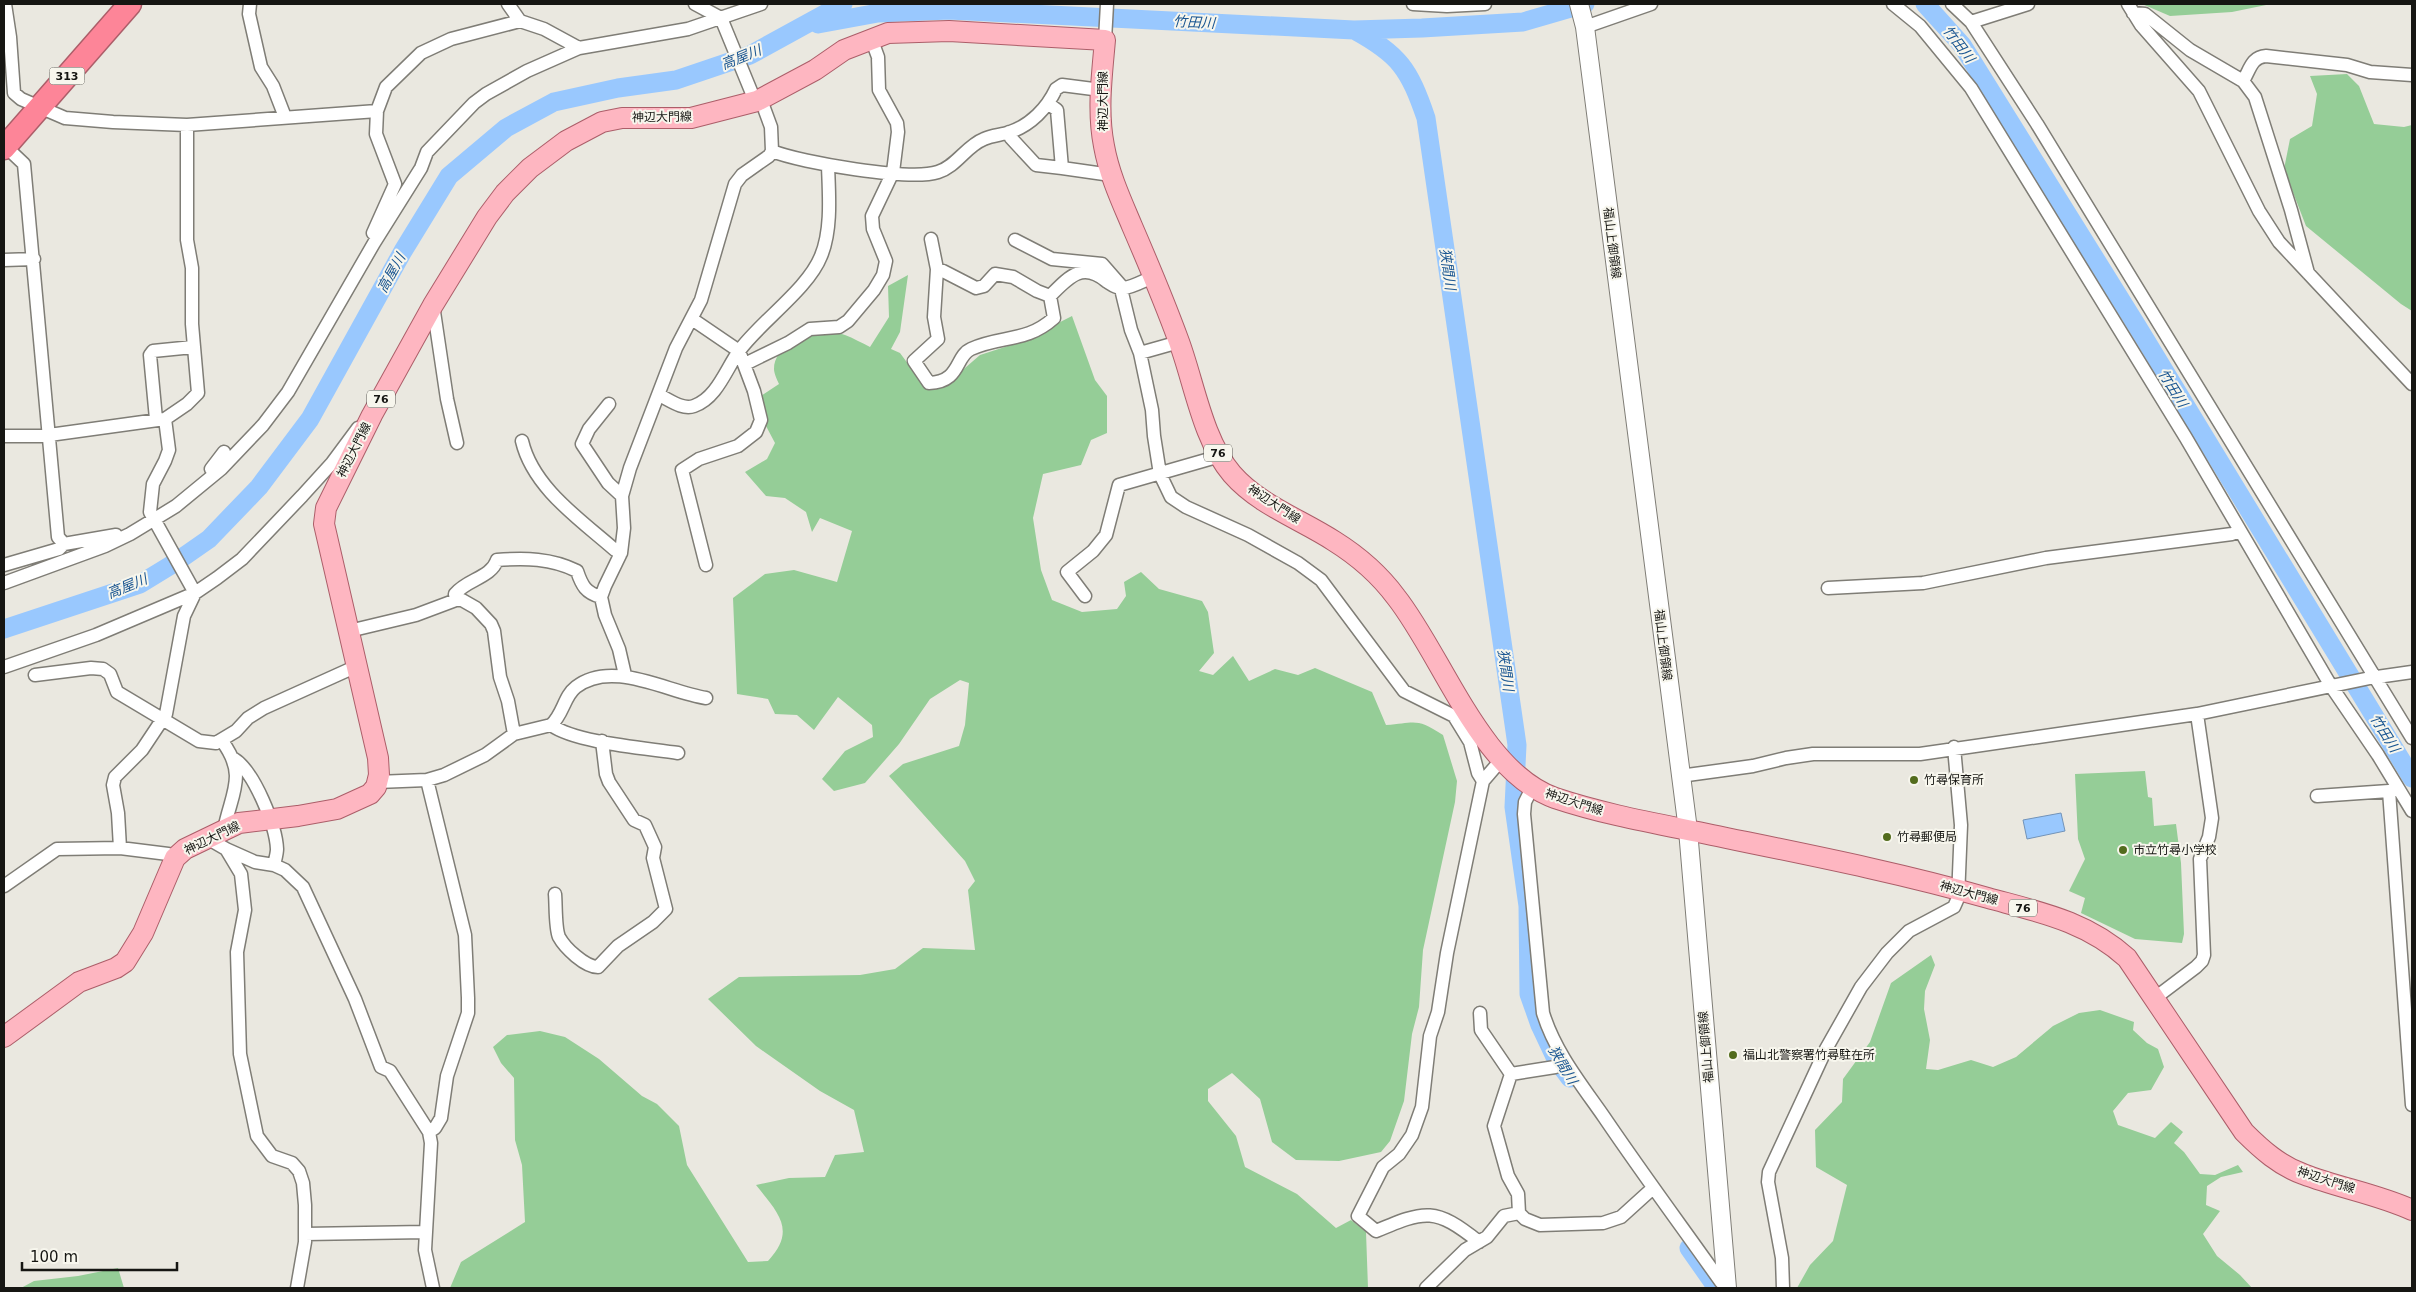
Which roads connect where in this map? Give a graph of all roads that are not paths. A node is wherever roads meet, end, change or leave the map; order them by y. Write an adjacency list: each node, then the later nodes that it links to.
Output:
1 (6, 4): 26 (street)
2 (130, 4): 29 (highway, 313)
3 (250, 4): 31 (street)
4 (508, 4): 17 (street)
5 (695, 4): 16 (street)
6 (761, 4): 16 (street)
7 (1107, 4): 20 (street)
8 (1413, 4): 9 (street)
9 (1485, 4)
10 (1579, 4): 19 (main road, 福山上御領線)
11 (1651, 4): 19 (street)
12 (1893, 4): 72 (street)
13 (1952, 4): 18 (street)
14 (2028, 4): 18 (street)
15 (2131, 8): 24 (street); 46 (street)
16 (722, 19): 22 (street); 27 (street)
17 (520, 21): 22 (street); 30 (street)
18 (1971, 22): 90 (street)
19 (1585, 25): 105 (main road, 福山上御領線)
20 (1105, 37): 21 (main road, 神辺大門線 / 76); 25 (main road, 神辺大門線 / 76)
21 (871, 38): 27 (main road, 神辺大門線 / 76); 38 (street)
22 (580, 48): 42 (street)
23 (2412, 75): 24 (street)
24 (2243, 81): 46 (street)
25 (1100, 90): 28 (street); 39 (main road, 神辺大門線 / 76)
26 (9, 93): 29 (street)
27 (755, 99): 35 (street); 50 (main road, 神辺大門線 / 76)
28 (1049, 104): 33 (street); 37 (street)
29 (41, 107): 32 (street); 34 (highway, 313)
30 (377, 111): 31 (street); 42 (street)
31 (285, 117): 32 (street)
32 (187, 125): 53 (street)
33 (1010, 132): 37 (street); 38 (street)
34 (4, 147): 43 (street)
35 (772, 151): 36 (street); 51 (street)
36 (828, 166): 38 (street); 54 (street)
37 (1062, 168): 39 (street)
38 (893, 172): 56 (street)
39 (1111, 175): 47 (main road, 神辺大門線 / 76)
40 (931, 239): 45 (street)
41 (1015, 240): 48 (street)
42 (374, 243): 69 (street)
43 (34, 259): 44 (street); 62 (street)
44 (4, 260)
45 (937, 270): 49 (street); 49 (street)
46 (2308, 274): 57 (street)
47 (1153, 277): 48 (street); 52 (main road, 神辺大門線 / 76)
48 (1123, 288): 49 (street); 55 (street)
49 (1050, 296)
50 (433, 305): 60 (main road, 神辺大門線 / 76); 65 (street)
51 (692, 319): 54 (street); 58 (street)
52 (1179, 342): 55 (street); 67 (main road, 神辺大門線 / 76)
53 (193, 347): 61 (street); 61 (street)
54 (739, 350): 56 (street); 58 (street)
55 (1140, 353): 68 (street)
56 (745, 364): 77 (street)
57 (2412, 384)
58 (659, 394): 70 (street)
59 (609, 404): 70 (street)
60 (372, 414): 80 (street); 84 (main road, 神辺大門線 / 76)
61 (161, 419): 62 (street); 71 (street)
62 (50, 434): 63 (street); 74 (street)
63 (4, 436)
64 (522, 441): 75 (street)
65 (456, 443)
66 (224, 452): 69 (street)
67 (1220, 456): 68 (street); 104 (main road, 神辺大門線 / 76)
68 (1160, 474): 81 (street); 107 (street)
69 (203, 484): 71 (street)
70 (622, 496): 75 (street)
71 (154, 519): 73 (street); 80 (street)
72 (2240, 531): 79 (street); 91 (street)
73 (130, 534): 74 (street); 78 (street)
74 (64, 544): 76 (street)
75 (621, 553): 82 (street)
76 (4, 565)
77 (706, 565)
78 (4, 583)
79 (1828, 588)
80 (195, 593): 86 (street); 94 (street)
81 (1085, 596)
82 (602, 597): 83 (street); 89 (street)
83 (456, 600): 84 (street); 96 (street)
84 (349, 632): 85 (main road, 神辺大門線 / 76)
85 (358, 666): 98 (street); 108 (main road, 神辺大門線 / 76)
86 (4, 667)
87 (2412, 672): 90 (street)
88 (35, 675): 94 (street)
89 (625, 675): 92 (street); 95 (street)
90 (2373, 678): 91 (street); 97 (street)
91 (2333, 685): 93 (street); 102 (street)
92 (706, 698)
93 (2197, 714): 100 (street); 123 (street)
94 (162, 718): 98 (street); 116 (street)
95 (551, 725): 96 (street); 99 (street)
96 (514, 734): 106 (street)
97 (2412, 738)
98 (222, 741): 103 (street)
99 (602, 741): 101 (street); 121 (street)
100 (1954, 747): 105 (street); 120 (street)
101 (678, 753)
102 (2378, 755): 110 (street); 112 (street)
103 (234, 759): 113 (street); 115 (street)
104 (1504, 763): 107 (street); 109 (main road, 神辺大門線 / 76)
105 (1680, 776): 114 (main road, 福山上御領線)
106 (427, 780): 108 (street); 129 (street)
107 (1483, 781): 135 (street)
108 (377, 782): 113 (main road, 神辺大門線)
109 (1529, 784): 114 (main road, 神辺大門線 / 76); 126 (street)
110 (2389, 791): 111 (street); 122 (street)
111 (2317, 796)
112 (2412, 811)
113 (269, 818): 115 (main road, 神辺大門線); 118 (street)
114 (1688, 830): 120 (main road, 神辺大門線 / 76); 136 (main road, 福山上御領線)
115 (219, 839): 117 (main road, 神辺大門線); 118 (street); 134 (street)
116 (120, 848): 117 (street); 119 (street)
117 (175, 858): 125 (main road, 神辺大門線)
118 (274, 865): 129 (street)
119 (4, 886)
120 (1959, 890): 123 (main road, 神辺大門線 / 76); 140 (street)
121 (555, 894)
122 (2408, 987): 128 (street)
123 (2155, 998): 131 (main road, 神辺大門線 / 76)
124 (1480, 1013): 127 (street)
125 (4, 1036)
126 (1560, 1064): 127 (street); 130 (street)
127 (1511, 1074): 132 (street)
128 (2412, 1104)
129 (429, 1132): 133 (street)
130 (1649, 1192): 132 (street); 136 (street)
131 (2412, 1210)
132 (1519, 1213): 135 (street)
133 (425, 1232): 134 (street); 138 (street)
134 (305, 1234): 137 (street)
135 (1479, 1242): 139 (street)
136 (1726, 1286)
137 (297, 1288)
138 (433, 1288)
139 (1426, 1288)
140 (1783, 1288)

